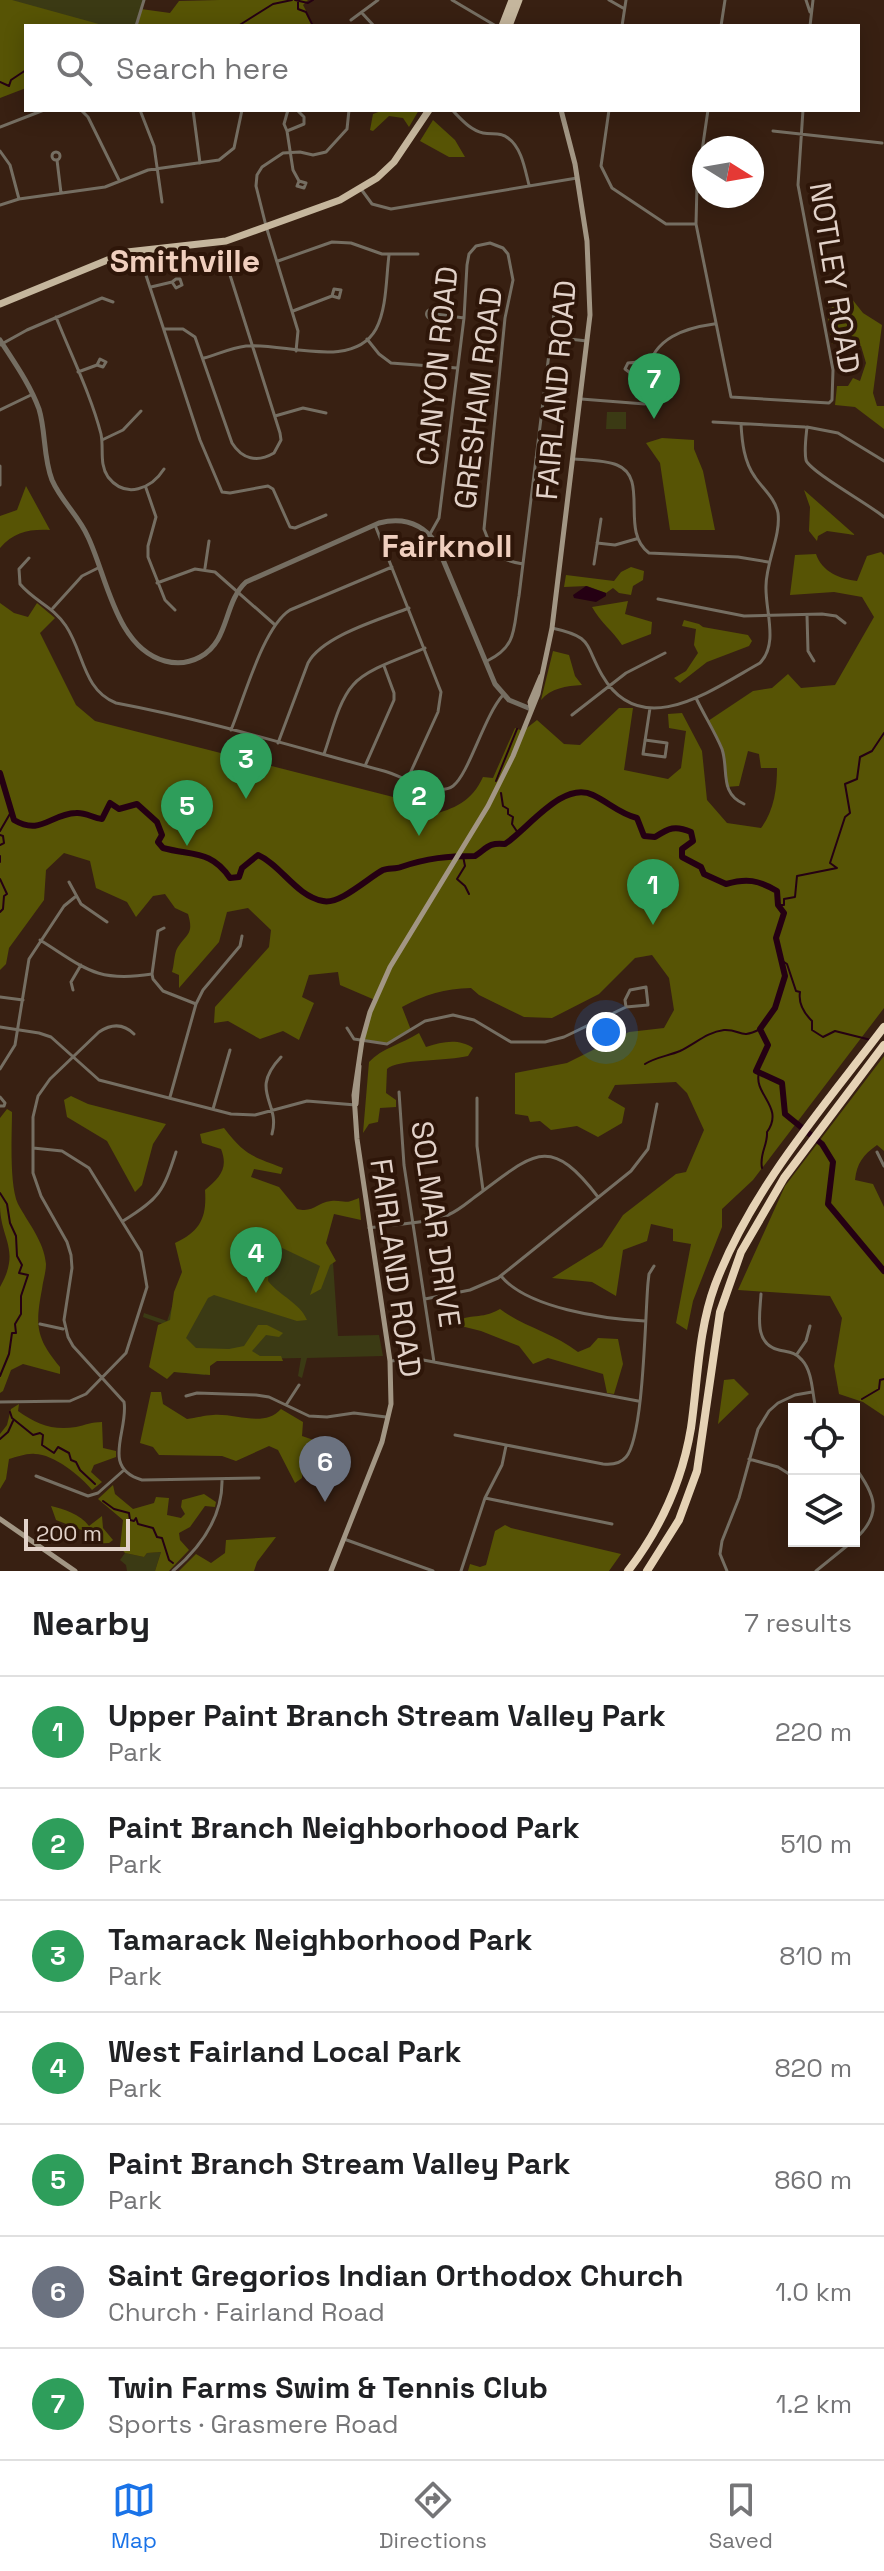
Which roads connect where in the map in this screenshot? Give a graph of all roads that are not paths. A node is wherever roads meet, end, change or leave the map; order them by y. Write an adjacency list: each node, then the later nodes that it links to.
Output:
1 (144, 0): 15 (street)
2 (378, 0): 12 (street)
3 (452, 0): 17 (street)
4 (512, 0): 18 (main road)
5 (519, 0): 19 (main road)
6 (609, 0): 11 (street)
7 (626, 0): 11 (street)
8 (725, 0): 21 (street)
9 (806, 0): 13 (street)
10 (813, 0): 13 (street)
11 (624, 9): 20 (street)
12 (362, 13): 14 (street); 16 (street)
13 (811, 17): 22 (street)
14 (351, 20)
15 (137, 24)
16 (372, 24)
17 (493, 24)
18 (503, 24)
19 (511, 24)
20 (622, 24)
21 (721, 24)
22 (810, 24)
23 (39, 112): 37 (street)
24 (83, 112): 49 (street)
25 (141, 112): 46 (street)
26 (193, 112): 45 (street)
27 (242, 112): 45 (street)
28 (287, 112): 38 (street)
29 (299, 112): 38 (street)
30 (349, 112): 43 (street)
31 (428, 112): 51 (main road)
32 (454, 112): 50 (street)
33 (562, 112): 47 (main road, FAIRLAND ROAD)
34 (609, 112): 56 (street)
35 (708, 112): 56 (street)
36 (803, 112): 40 (street, NOTLEY ROAD)
37 (0, 127)
38 (287, 131): 43 (street)
39 (773, 131): 40 (street)
40 (800, 134): 41 (street); 77 (street, NOTLEY ROAD)
41 (882, 143)
42 (0, 151): 53 (street)
43 (289, 152): 48 (street); 57 (street)
44 (57, 160): 52 (street)
45 (200, 163): 46 (street)
46 (157, 169): 49 (street); 54 (street)
47 (577, 178): 50 (street); 81 (main road, FAIRLAND ROAD)
48 (299, 181)
49 (120, 182): 52 (street)
50 (529, 185): 51 (street)
51 (361, 189): 57 (main road)
52 (61, 193): 53 (street)
53 (19, 199): 55 (street)
54 (162, 202)
55 (0, 205)
56 (696, 224): 77 (street)
57 (266, 226): 58 (main road); 63 (street)
58 (151, 251): 60 (main road); 61 (main road); 65 (main road)
59 (418, 254): 62 (street)
60 (124, 255): 61 (main road); 72 (main road)
61 (140, 255): 65 (street)
62 (389, 255): 63 (street); 80 (street)
63 (278, 261): 73 (street)
64 (510, 262): 76 (street, CANYON ROAD); 117 (street, GRESHAM ROAD)
65 (145, 268): 68 (street)
66 (230, 275): 83 (street)
67 (172, 282): 68 (street)
68 (151, 287): 78 (street)
69 (557, 289): 79 (street)
70 (332, 296): 73 (street)
71 (113, 302): 75 (street)
72 (0, 304)
73 (293, 311): 84 (street)
74 (436, 314): 76 (street)
75 (56, 317): 82 (street); 89 (street)
76 (464, 318): 88 (street, CANYON ROAD)
77 (714, 324): 86 (street)
78 (165, 329): 85 (street); 107 (street)
79 (551, 337): 81 (street); 117 (street)
80 (367, 339): 84 (street); 88 (street)
81 (588, 341): 91 (main road, FAIRLAND ROAD)
82 (1, 343): 90 (street)
83 (252, 346): 84 (street); 85 (street); 96 (street)
84 (296, 351)
85 (204, 358): 96 (street)
86 (649, 361): 86 (street)
87 (97, 365): 89 (street)
88 (458, 368): 111 (street, CANYON ROAD)
89 (78, 372): 100 (street)
90 (33, 394): 93 (street); 119 (street)
91 (581, 399): 92 (street); 101 (main road, FAIRLAND ROAD)
92 (645, 404)
93 (0, 410)
94 (141, 411): 100 (street)
95 (326, 413): 96 (street)
96 (275, 416)
97 (713, 422): 98 (street)
98 (741, 424): 99 (street); 116 (street)
99 (807, 427): 102 (street); 108 (street)
100 (102, 440): 106 (street)
101 (574, 459): 112 (street); 132 (main road, FAIRLAND ROAD)
102 (884, 461)
103 (0, 466): 105 (street)
104 (164, 469): 106 (street)
105 (0, 485)
106 (146, 488): 122 (street)
107 (326, 515)
108 (884, 517)
109 (601, 519): 114 (street)
110 (375, 525): 111 (street); 120 (street); 123 (street)
111 (430, 534): 136 (street)
112 (636, 539): 114 (street); 116 (street)
113 (209, 541): 121 (street)
114 (597, 543): 118 (street)
115 (29, 558): 126 (street)
116 (768, 562): 129 (street)
117 (523, 564): 136 (street)
118 (594, 564)
119 (100, 567): 123 (street); 126 (street)
120 (392, 567): 125 (street); 131 (street)
121 (205, 568): 122 (street); 123 (street)
122 (157, 583): 127 (street)
123 (237, 592): 131 (street)
124 (658, 599): 129 (street)
125 (409, 608): 133 (street); 146 (street)
126 (52, 609): 144 (street)
127 (175, 610)
128 (807, 615): 129 (street); 130 (street); 135 (street)
129 (768, 616): 140 (street)
130 (845, 623)
131 (274, 624): 144 (street)
132 (552, 628): 138 (street); 142 (main road, FAIRLAND ROAD)
133 (425, 648): 137 (street); 149 (street)
134 (665, 653): 138 (street)
135 (814, 661)
136 (486, 662): 139 (street)
137 (384, 666): 147 (street); 148 (street)
138 (610, 685): 141 (street); 143 (street)
139 (503, 695): 142 (street); 149 (street)
140 (696, 698): 141 (street); 150 (street)
141 (650, 708): 145 (street)
142 (531, 709): 169 (main road, FAIRLAND ROAD)
143 (572, 715)
144 (231, 730): 146 (street)
145 (645, 740): 145 (street)
146 (278, 743): 147 (street)
147 (323, 755): 148 (street)
148 (365, 766): 149 (street)
149 (408, 778)
150 (744, 804)
151 (69, 882): 152 (street)
152 (75, 897): 153 (street); 156 (street)
153 (107, 922)
154 (164, 928): 158 (street)
155 (242, 936): 162 (street)
156 (40, 940): 157 (street); 161 (street)
157 (81, 965): 158 (street); 159 (street)
158 (152, 974): 162 (street)
159 (73, 990)
160 (0, 997): 161 (street)
161 (23, 1000): 167 (street)
162 (196, 1004): 177 (street)
163 (626, 1007): 163 (street); 169 (street)
164 (0, 1027): 167 (street)
165 (884, 1027): 234 (highway)
166 (347, 1028): 169 (street)
167 (19, 1029): 172 (street); 174 (street)
168 (134, 1034): 172 (street)
169 (362, 1041): 180 (main road, FAIRLAND ROAD)
170 (884, 1045): 235 (highway)
171 (230, 1050): 182 (street)
172 (73, 1057): 177 (street); 185 (street)
173 (281, 1057): 183 (street)
174 (0, 1069)
175 (399, 1092): 192 (street, SOLMAR DRIVE)
176 (0, 1097): 181 (street)
177 (169, 1098): 182 (street)
178 (477, 1098): 189 (street)
179 (657, 1104): 190 (street)
180 (356, 1105): 183 (street); 193 (main road, FAIRLAND ROAD)
181 (0, 1106)
182 (213, 1109): 183 (street)
183 (271, 1112): 184 (street)
184 (272, 1134)
185 (33, 1148): 191 (street); 201 (street)
186 (176, 1152): 191 (street)
187 (877, 1152): 188 (street)
188 (884, 1166)
189 (483, 1191): 190 (street); 192 (street)
190 (599, 1198): 195 (street)
191 (123, 1221): 205 (street)
192 (412, 1221): 193 (street); 197 (street, SOLMAR DRIVE)
193 (369, 1228): 203 (main road, FAIRLAND ROAD)
194 (654, 1266): 198 (street)
195 (501, 1276): 197 (street); 198 (street)
196 (761, 1294): 202 (street)
197 (425, 1299): 204 (street, SOLMAR DRIVE)
198 (645, 1321): 210 (street)
199 (40, 1324): 201 (street)
200 (810, 1326): 202 (street)
201 (65, 1329): 205 (street)
202 (797, 1355): 207 (street)
203 (390, 1361): 204 (street); 213 (main road, FAIRLAND ROAD)
204 (434, 1362): 210 (street)
205 (103, 1378): 209 (street); 217 (street)
206 (299, 1385): 212 (street)
207 (812, 1392): 211 (street); 216 (street)
208 (186, 1396): 212 (street)
209 (0, 1402)
210 (639, 1402): 215 (street)
211 (815, 1403)
212 (286, 1405): 213 (street)
213 (389, 1418): 227 (main road, FAIRLAND ROAD)
214 (455, 1435): 215 (street)
215 (506, 1446): 223 (street)
216 (749, 1459): 219 (street); 236 (street)
217 (124, 1470): 220 (street); 222 (street)
218 (860, 1474): 226 (street)
219 (791, 1475)
220 (36, 1476)
221 (259, 1478): 222 (street)
222 (222, 1479): 230 (street)
223 (485, 1498): 225 (street); 233 (street)
224 (0, 1519): 229 (main road)
225 (612, 1524)
226 (860, 1533)
227 (344, 1539): 231 (main road, FAIRLAND ROAD); 232 (street)
228 (844, 1547): 237 (street)
229 (75, 1571)
230 (173, 1571)
231 (331, 1571)
232 (433, 1571)
233 (461, 1571)
234 (628, 1571)
235 (647, 1571)
236 (727, 1571)
237 (816, 1571)

